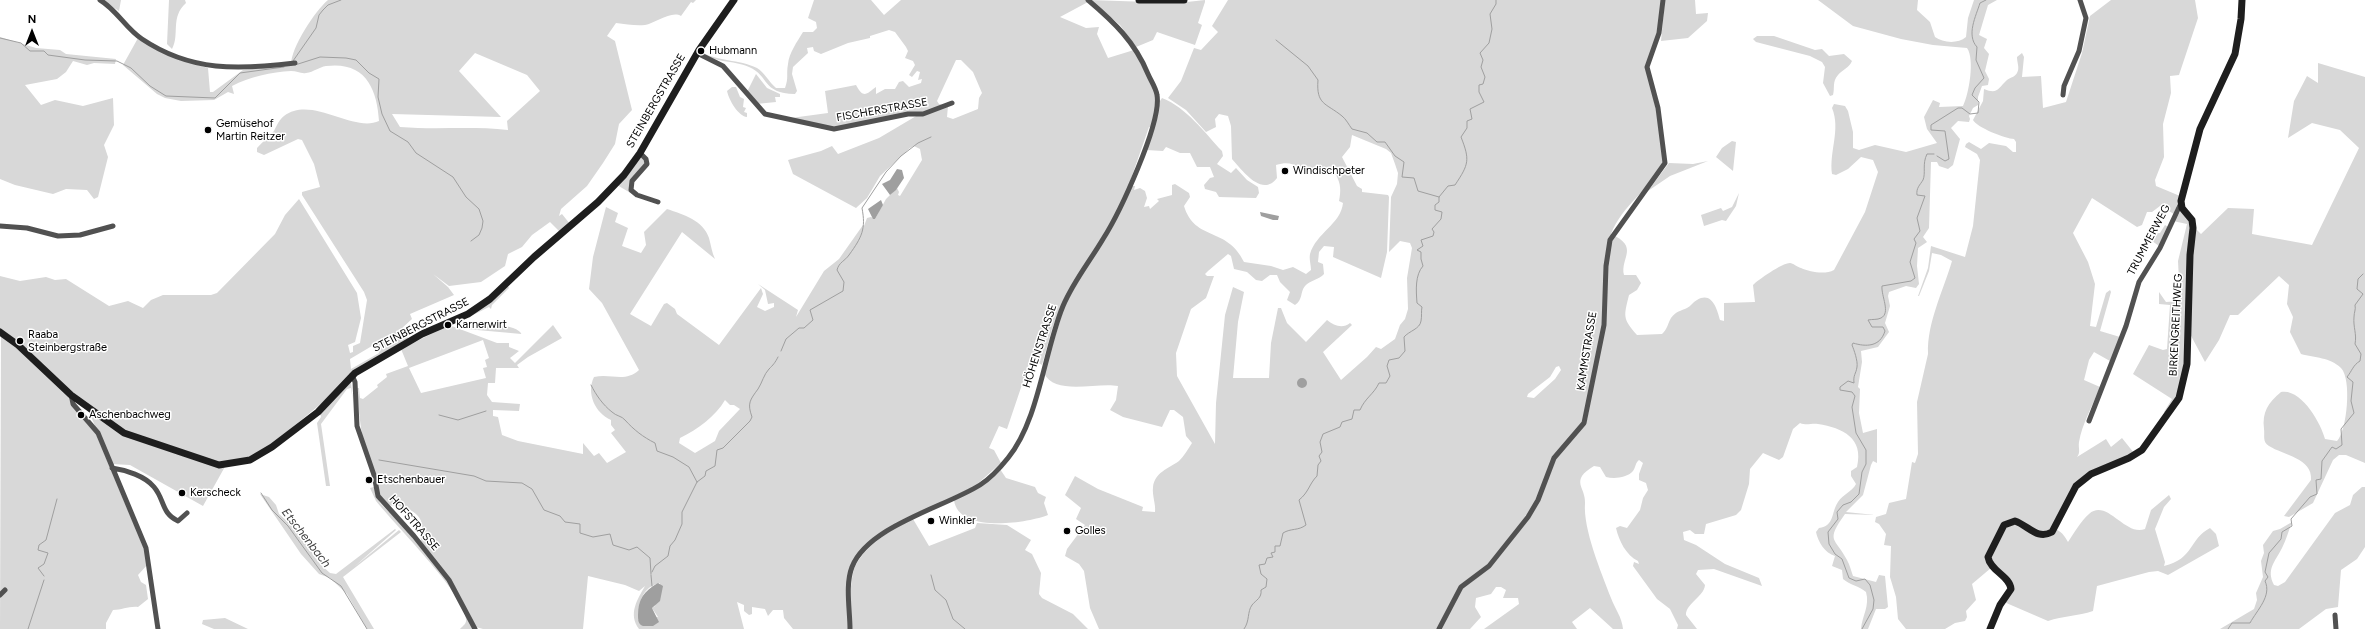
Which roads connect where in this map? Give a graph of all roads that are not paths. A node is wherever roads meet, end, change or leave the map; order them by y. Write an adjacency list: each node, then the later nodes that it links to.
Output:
1 (100, 0): 10 (street)
2 (734, 0): 9 (street, STEINBERGSTRASSE)
3 (1088, 0): 29 (street, HÖHENSTRASSE)
4 (1139, 0): 5 (street)
5 (1184, 0)
6 (1663, 0): 30 (street, KAMMSTRASSE)
7 (2080, 0): 11 (street)
8 (2242, 0): 14 (street, TRUMMERWEG)
9 (697, 54): 12 (street, FISCHERSTRASSE); 13 (street, STEINBERGSTRASSE)
10 (295, 63)
11 (2063, 95)
12 (952, 103)
13 (640, 153): 15 (street); 19 (street, STEINBERGSTRASSE)
14 (2182, 201): 21 (street, TRUMMERWEG); 31 (street, BIRKENGREITHWEG)
15 (658, 202)
16 (0, 226): 17 (street)
17 (113, 226)
18 (0, 333): 20 (street, STEINBERGSTRASSE)
19 (352, 375): 20 (street, STEINBERGSTRASSE); 28 (street, HOFSTRASSE)
20 (71, 395): 22 (street)
21 (2088, 421)
22 (112, 468): 23 (street); 27 (street)
23 (187, 514)
24 (5, 590): 25 (street)
25 (0, 595)
26 (2335, 615): 32 (street)
27 (158, 629)
28 (475, 629)
29 (850, 629)
30 (1439, 629)
31 (1990, 629)
32 (2336, 629)

